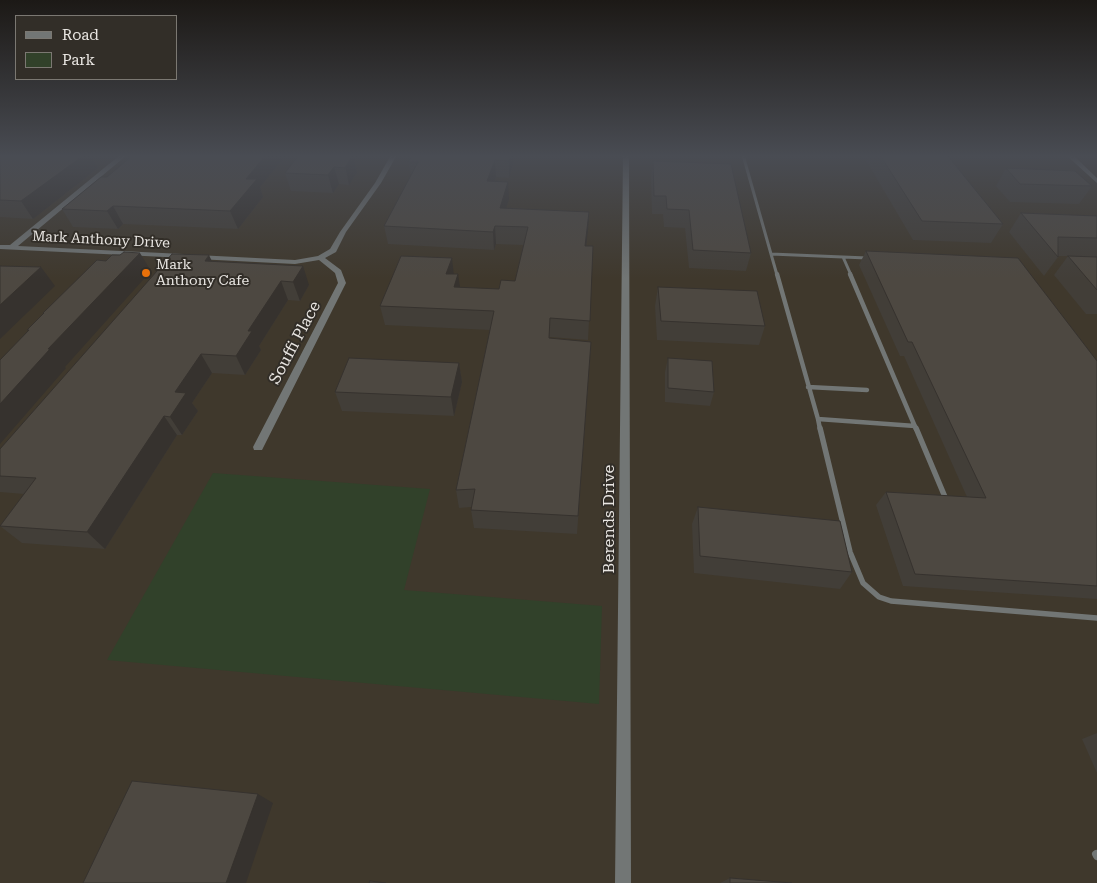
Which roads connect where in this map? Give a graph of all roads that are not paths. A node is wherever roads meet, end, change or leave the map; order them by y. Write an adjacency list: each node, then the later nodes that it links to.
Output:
1 (74, 196): 6 (street)
2 (369, 196): 9 (street)
3 (626, 196): 18 (street, Berends Drive)
4 (755, 196): 7 (lane)
5 (0, 248): 6 (street, Mark Anthony Drive)
6 (11, 248): 9 (street, Mark Anthony Drive)
7 (771, 254): 8 (lane); 11 (lane)
8 (843, 257): 10 (lane); 14 (lane)
9 (320, 258): 15 (street, Souffi Place)
10 (872, 258)
11 (808, 387): 12 (lane); 13 (lane)
12 (866, 390)
13 (818, 419): 14 (lane); 17 (lane)
14 (915, 426): 16 (lane)
15 (258, 448)
16 (945, 497)
17 (1097, 618)
18 (623, 883)

